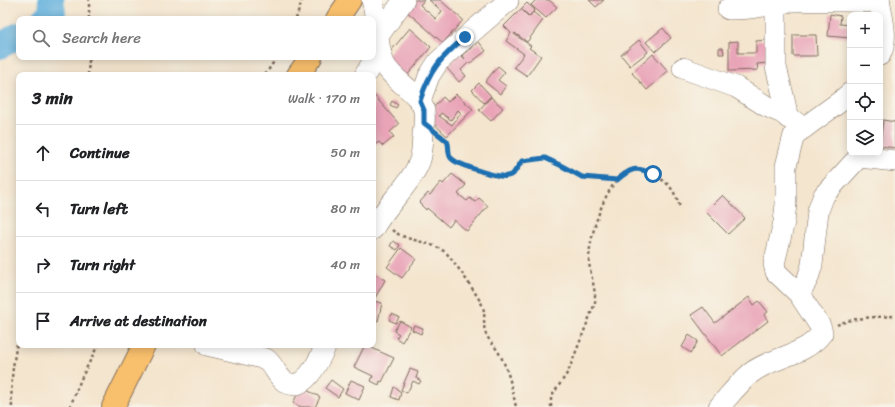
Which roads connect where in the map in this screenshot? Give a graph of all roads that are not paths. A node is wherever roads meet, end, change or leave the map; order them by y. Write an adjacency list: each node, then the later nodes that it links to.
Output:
1 (350, 0): 8 (highway)
2 (372, 0): 9 (street)
3 (404, 0): 11 (street)
4 (508, 1): 20 (street)
5 (880, 1): 6 (street); 12 (street)
6 (782, 2): 7 (street); 21 (street)
7 (728, 9)
8 (339, 16)
9 (375, 16)
10 (376, 25): 11 (street)
11 (379, 43): 13 (street); 20 (street)
12 (888, 48)
13 (376, 50)
14 (309, 60): 17 (highway)
15 (372, 60): 18 (street)
16 (683, 68): 21 (street)
17 (300, 72)
18 (366, 72)
19 (847, 96): 21 (street)
20 (420, 101): 25 (street)
21 (796, 123): 26 (street)
22 (861, 156): 26 (street)
23 (868, 156): 24 (street)
24 (895, 161)
25 (378, 222)
26 (799, 294): 31 (street)
27 (142, 348): 30 (highway)
28 (220, 348): 29 (street)
29 (324, 348)
30 (113, 407)
31 (719, 407)

